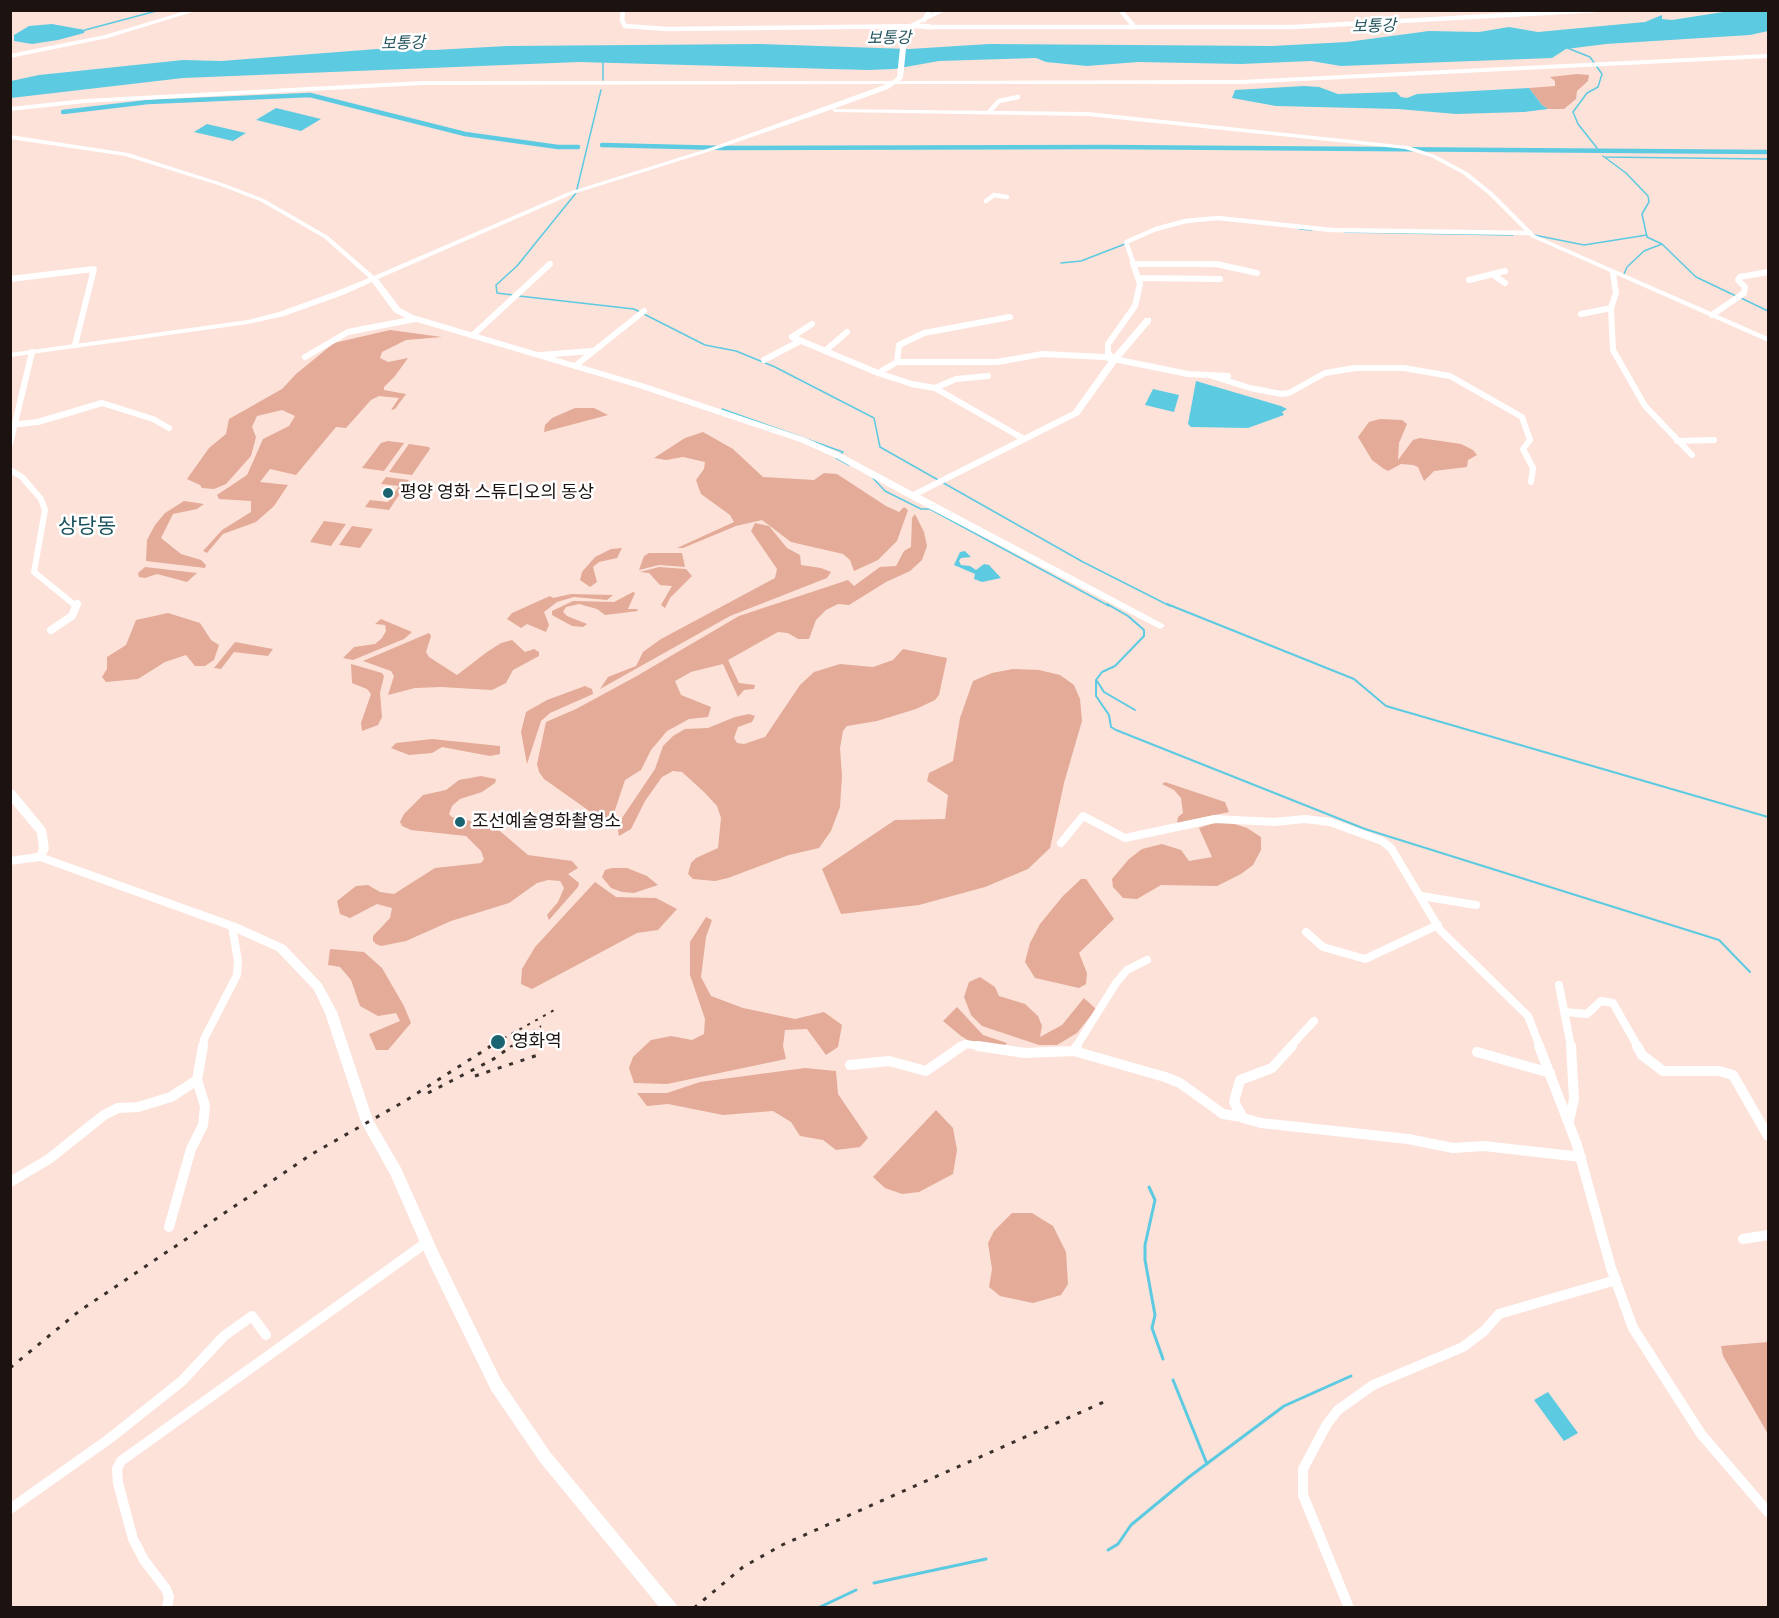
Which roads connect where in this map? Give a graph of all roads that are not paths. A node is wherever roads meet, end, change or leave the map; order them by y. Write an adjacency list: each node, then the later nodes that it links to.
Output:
1 (197, 10): 12 (main road)
2 (623, 10): 10 (street)
3 (930, 10): 7 (street)
4 (945, 10): 7 (main road)
5 (1124, 10): 8 (street)
6 (1598, 10): 11 (street)
7 (924, 20): 10 (main road)
8 (1132, 25): 9 (street); 11 (street)
9 (924, 27): 10 (street); 11 (street)
10 (905, 28): 14 (main road)
11 (1158, 28)
12 (10, 56)
13 (1768, 56): 14 (main road)
14 (898, 80): 16 (main road); 17 (main road)
15 (1018, 97): 18 (street)
16 (10, 109)
17 (829, 110): 18 (main road); 32 (main road)
18 (989, 112): 22 (main road)
19 (10, 137): 32 (main road)
20 (1007, 197): 21 (street)
21 (986, 201)
22 (1532, 234): 24 (street); 28 (main road)
23 (550, 264): 45 (street)
24 (1134, 264): 27 (street); 30 (street)
25 (1505, 271): 29 (street)
26 (1768, 272): 39 (street)
27 (1257, 273)
28 (1613, 273): 36 (street); 39 (main road)
29 (1492, 274): 34 (street); 35 (street)
30 (1139, 278): 33 (street); 56 (street)
31 (10, 279): 48 (street)
32 (374, 279): 41 (main road); 48 (main road)
33 (1220, 279)
34 (1469, 280)
35 (1505, 283)
36 (1611, 308): 38 (street); 68 (street)
37 (644, 311): 49 (street)
38 (1581, 314)
39 (1712, 315): 46 (main road)
40 (1010, 317): 57 (street)
41 (415, 319): 45 (main road); 54 (street)
42 (1148, 320): 56 (main road)
43 (812, 324): 47 (street)
44 (847, 332): 50 (street)
45 (473, 335): 53 (main road)
46 (1768, 339)
47 (800, 341): 50 (street); 55 (street)
48 (75, 345): 51 (main road)
49 (593, 351): 53 (street); 58 (street)
50 (825, 351): 59 (street)
51 (32, 352): 52 (main road); 64 (street)
52 (10, 355)
53 (540, 355): 58 (main road)
54 (305, 357)
55 (764, 360)
56 (1114, 360): 57 (street); 60 (street); 66 (main road)
57 (897, 362): 59 (street)
58 (575, 366): 73 (main road)
59 (878, 373): 63 (street)
60 (1209, 375): 62 (street); 72 (street)
61 (988, 376): 63 (street)
62 (1228, 376)
63 (935, 388): 66 (street)
64 (12, 425): 65 (street); 69 (street)
65 (169, 428)
66 (1024, 439): 73 (main road)
67 (1714, 440): 68 (street)
68 (1677, 441): 70 (street)
69 (10, 444)
70 (1692, 455)
71 (10, 470): 75 (street)
72 (1531, 482)
73 (912, 496): 74 (main road)
74 (1160, 626)
75 (51, 630)
76 (10, 793): 78 (main road)
77 (1061, 843): 80 (street)
78 (40, 857): 79 (main road); 83 (main road)
79 (10, 861)
80 (1421, 896): 81 (street); 82 (street)
81 (1476, 905)
82 (1438, 925): 84 (street); 92 (street)
83 (232, 926): 93 (street); 102 (main road)
84 (1306, 932)
85 (1147, 960): 89 (street)
86 (1559, 985): 87 (street)
87 (1565, 1012): 95 (street); 96 (street)
88 (1314, 1021): 94 (street)
89 (1074, 1051): 91 (street); 94 (street)
90 (1477, 1052): 92 (street)
91 (850, 1065)
92 (1550, 1073): 95 (street)
93 (197, 1080): 98 (street); 99 (street)
94 (1242, 1117): 97 (street)
95 (1569, 1123): 97 (street)
96 (1768, 1136)
97 (1581, 1157): 103 (street)
98 (10, 1182)
99 (169, 1227)
100 (1768, 1235): 101 (street)
101 (1743, 1239)
102 (427, 1242): 107 (street); 108 (main road)
103 (1616, 1280): 106 (street); 109 (street)
104 (266, 1335): 105 (street)
105 (10, 1509)
106 (1768, 1512)
107 (167, 1608)
108 (670, 1608)
109 (1348, 1608)

